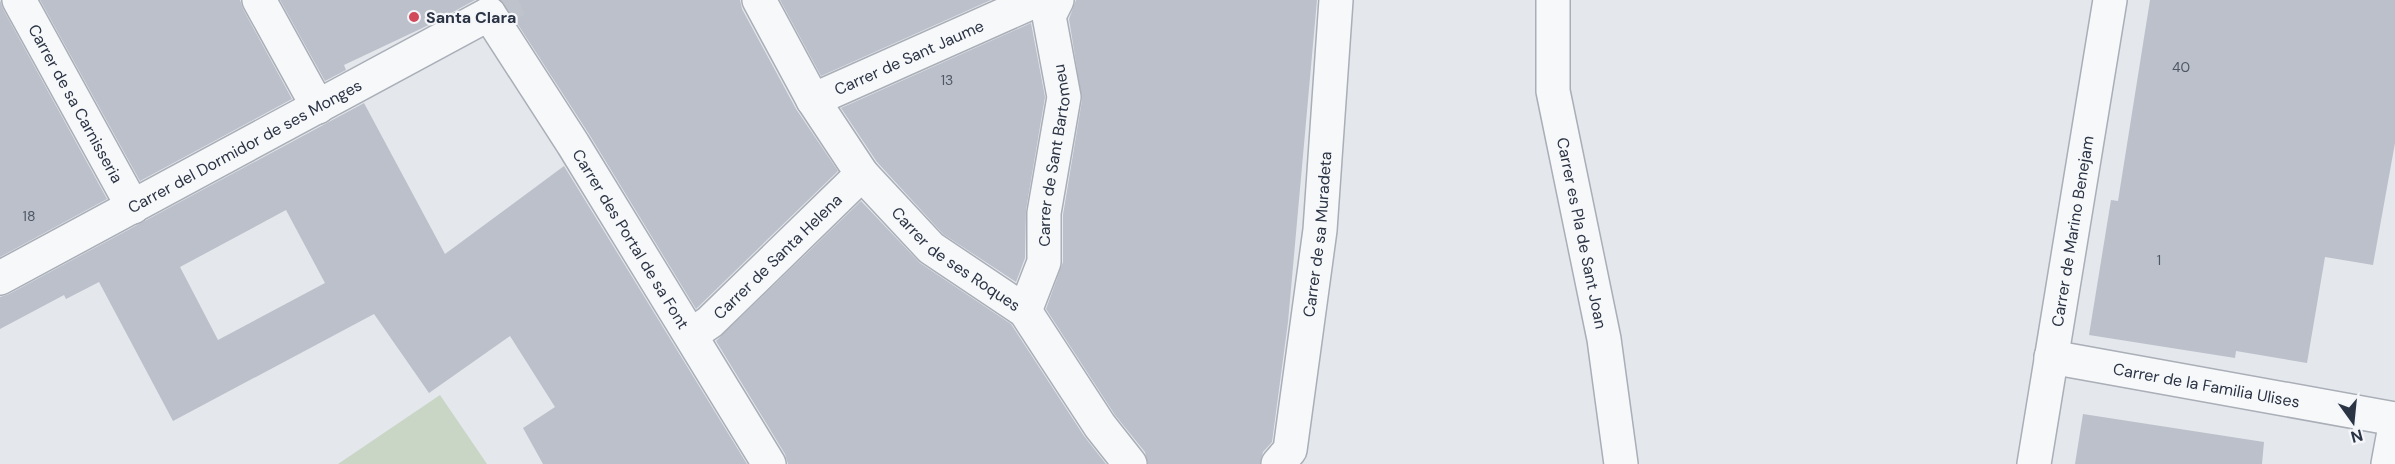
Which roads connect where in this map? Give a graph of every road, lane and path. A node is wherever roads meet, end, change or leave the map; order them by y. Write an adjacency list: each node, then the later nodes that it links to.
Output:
1 (19, 0): 13 (street, Carrer de sa Carnisseria)
2 (259, 0): 11 (street)
3 (759, 0): 10 (street, Carrer de ses Roques)
4 (1037, 0): 10 (street, Carrer de Sant Jaume)
5 (1057, 0): 15 (street, Carrer de Sant Bartomeu)
6 (1336, 0): 22 (street, Carrer de sa Muradeta)
7 (1553, 0): 23 (street, Carrer es Pla de Sant Joan)
8 (2110, 0): 17 (street, Carrer de Marino Benejam)
9 (489, 7): 11 (street, Carrer del Dormidor de ses Monges); 16 (street, Carrer des Portal de sa Font)
10 (813, 100): 12 (street, Carrer de ses Roques)
11 (318, 107): 13 (street, Carrer del Dormidor de ses Monges)
12 (862, 174): 15 (street, Carrer de ses Roques); 16 (street, Carrer de Santa Helena)
13 (133, 207): 14 (street, Carrer del Dormidor de ses Monges)
14 (0, 278)
15 (1025, 311): 21 (street, Carrer de ses Roques)
16 (691, 335): 20 (street, Carrer des Portal de sa Font)
17 (2051, 357): 18 (street, Carrer de la Familia Ulises); 24 (street, Carrer de Marino Benejam)
18 (2395, 418)
19 (2395, 426): 25 (street)
20 (769, 464)
21 (1130, 464)
22 (1278, 464)
23 (1621, 464)
24 (2034, 464)
25 (2388, 464)

